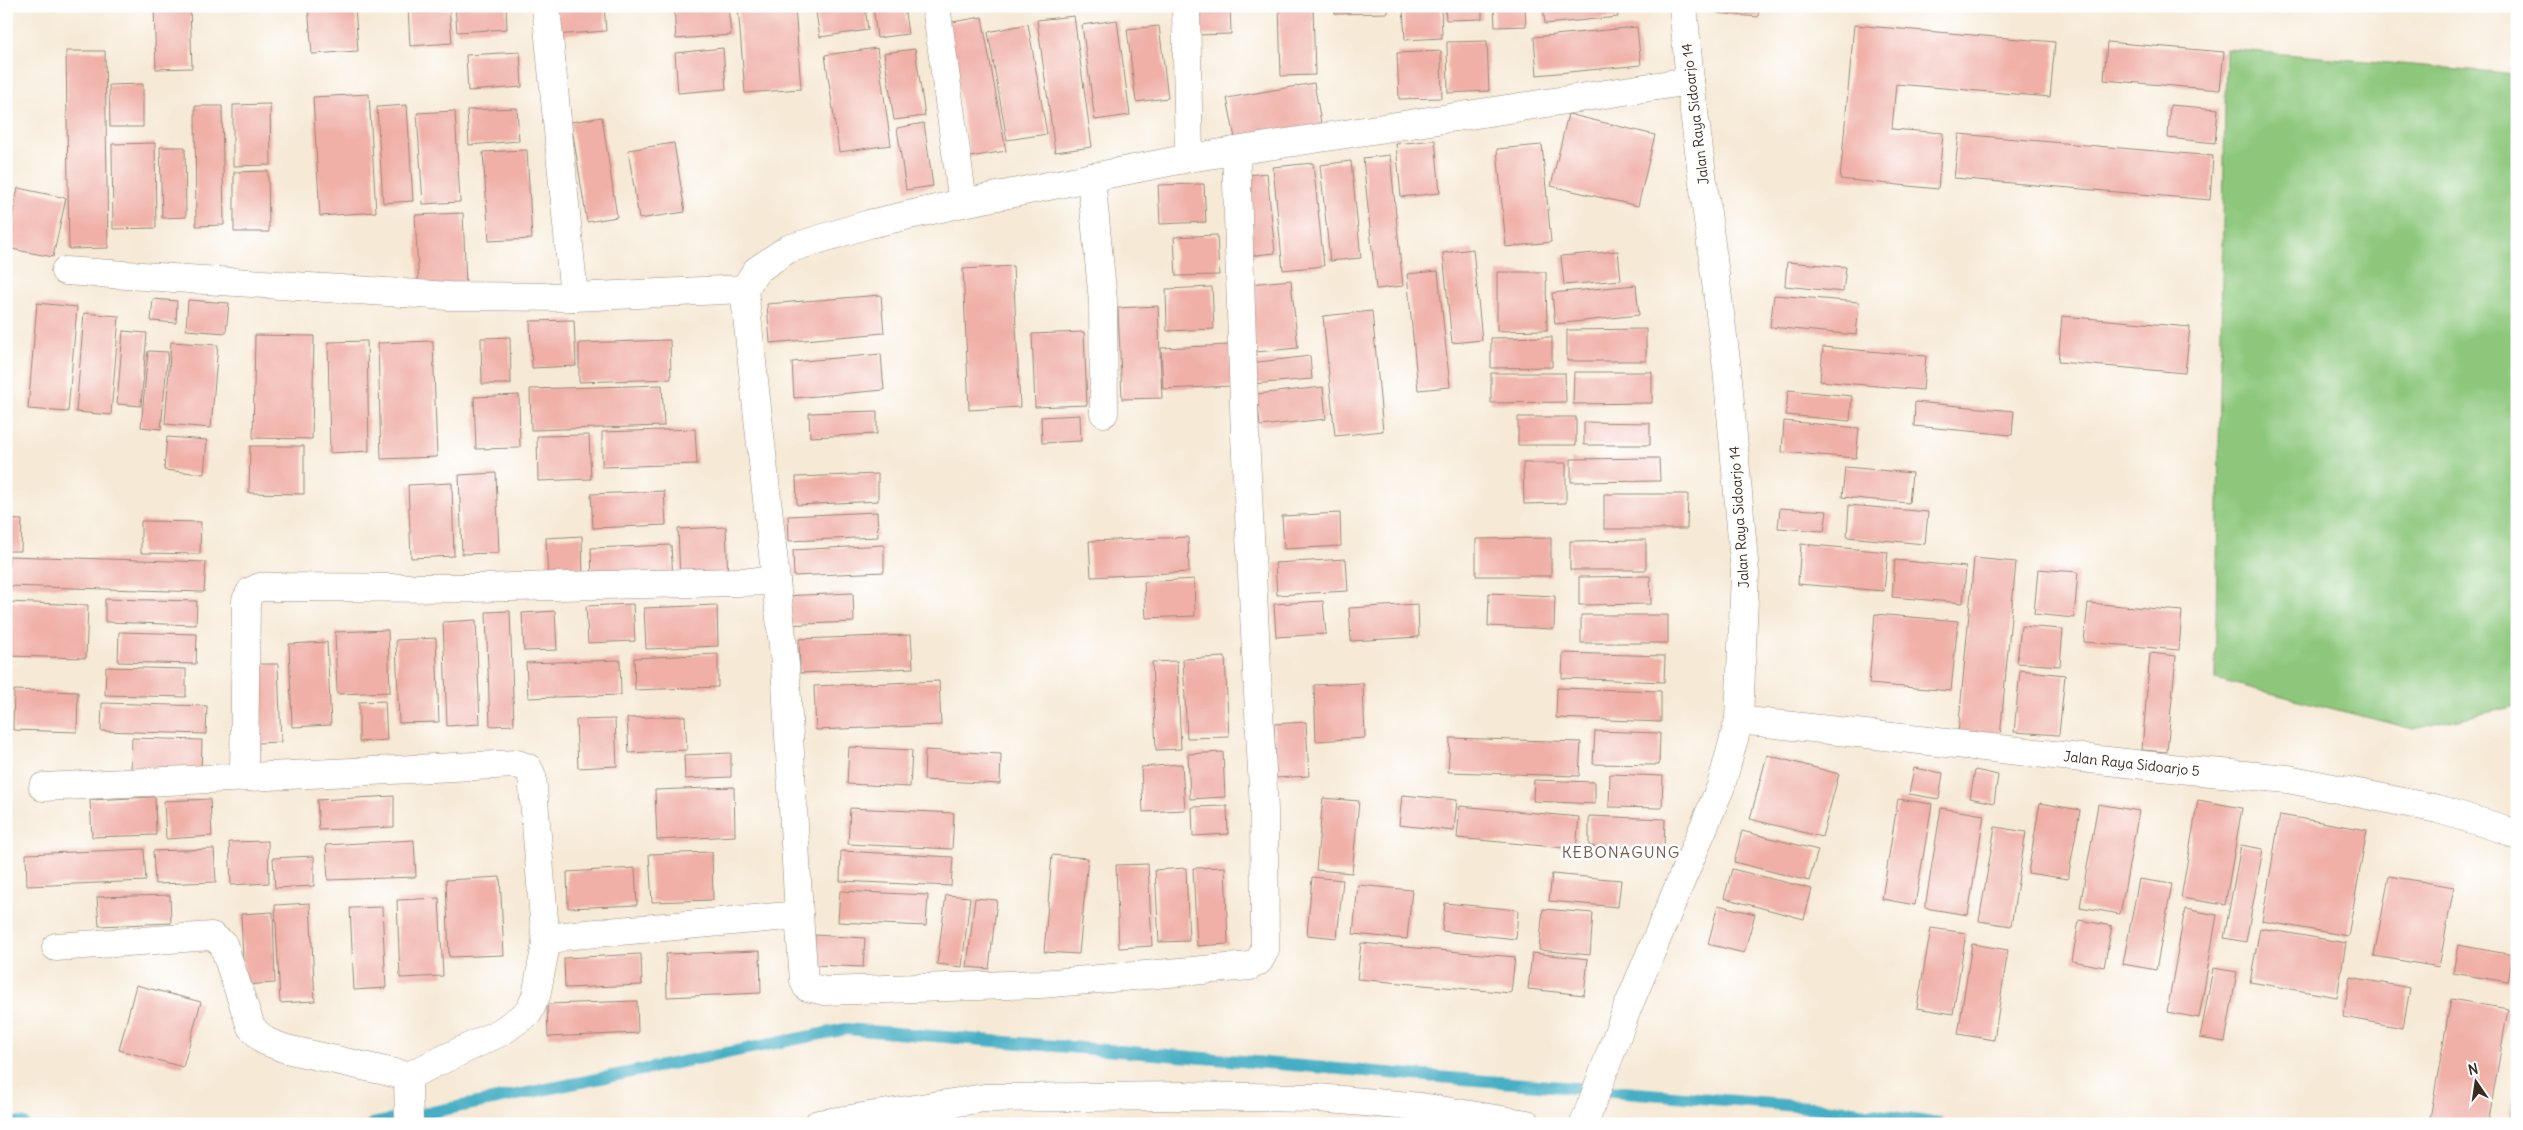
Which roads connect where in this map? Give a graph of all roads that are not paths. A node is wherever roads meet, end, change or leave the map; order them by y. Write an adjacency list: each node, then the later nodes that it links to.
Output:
1 (546, 6): 12 (street)
2 (936, 6): 9 (street)
3 (1186, 6): 7 (street)
4 (1682, 6): 5 (street, Jalan Raya Sidoarjo 14)
5 (1690, 81): 6 (street); 15 (street, Jalan Raya Sidoarjo 14)
6 (1236, 151): 7 (street); 19 (street)
7 (1189, 158): 8 (street)
8 (1091, 176): 9 (street); 13 (street)
9 (963, 203): 11 (street)
10 (65, 271): 12 (street)
11 (744, 289): 12 (street); 14 (street)
12 (574, 297)
13 (1104, 413)
14 (776, 581): 16 (street); 19 (street)
15 (1739, 720): 18 (street, Jalan Raya Sidoarjo 5); 24 (street, Jalan Raya Sidoarjo 14)
16 (244, 777): 17 (street); 20 (street)
17 (43, 787)
18 (2517, 836)
19 (799, 915): 20 (street)
20 (546, 944): 22 (street)
21 (56, 947): 22 (street)
22 (408, 1076): 23 (street)
23 (409, 1115)
24 (1587, 1116)
25 (818, 1124): 26 (street)
26 (1526, 1124)

